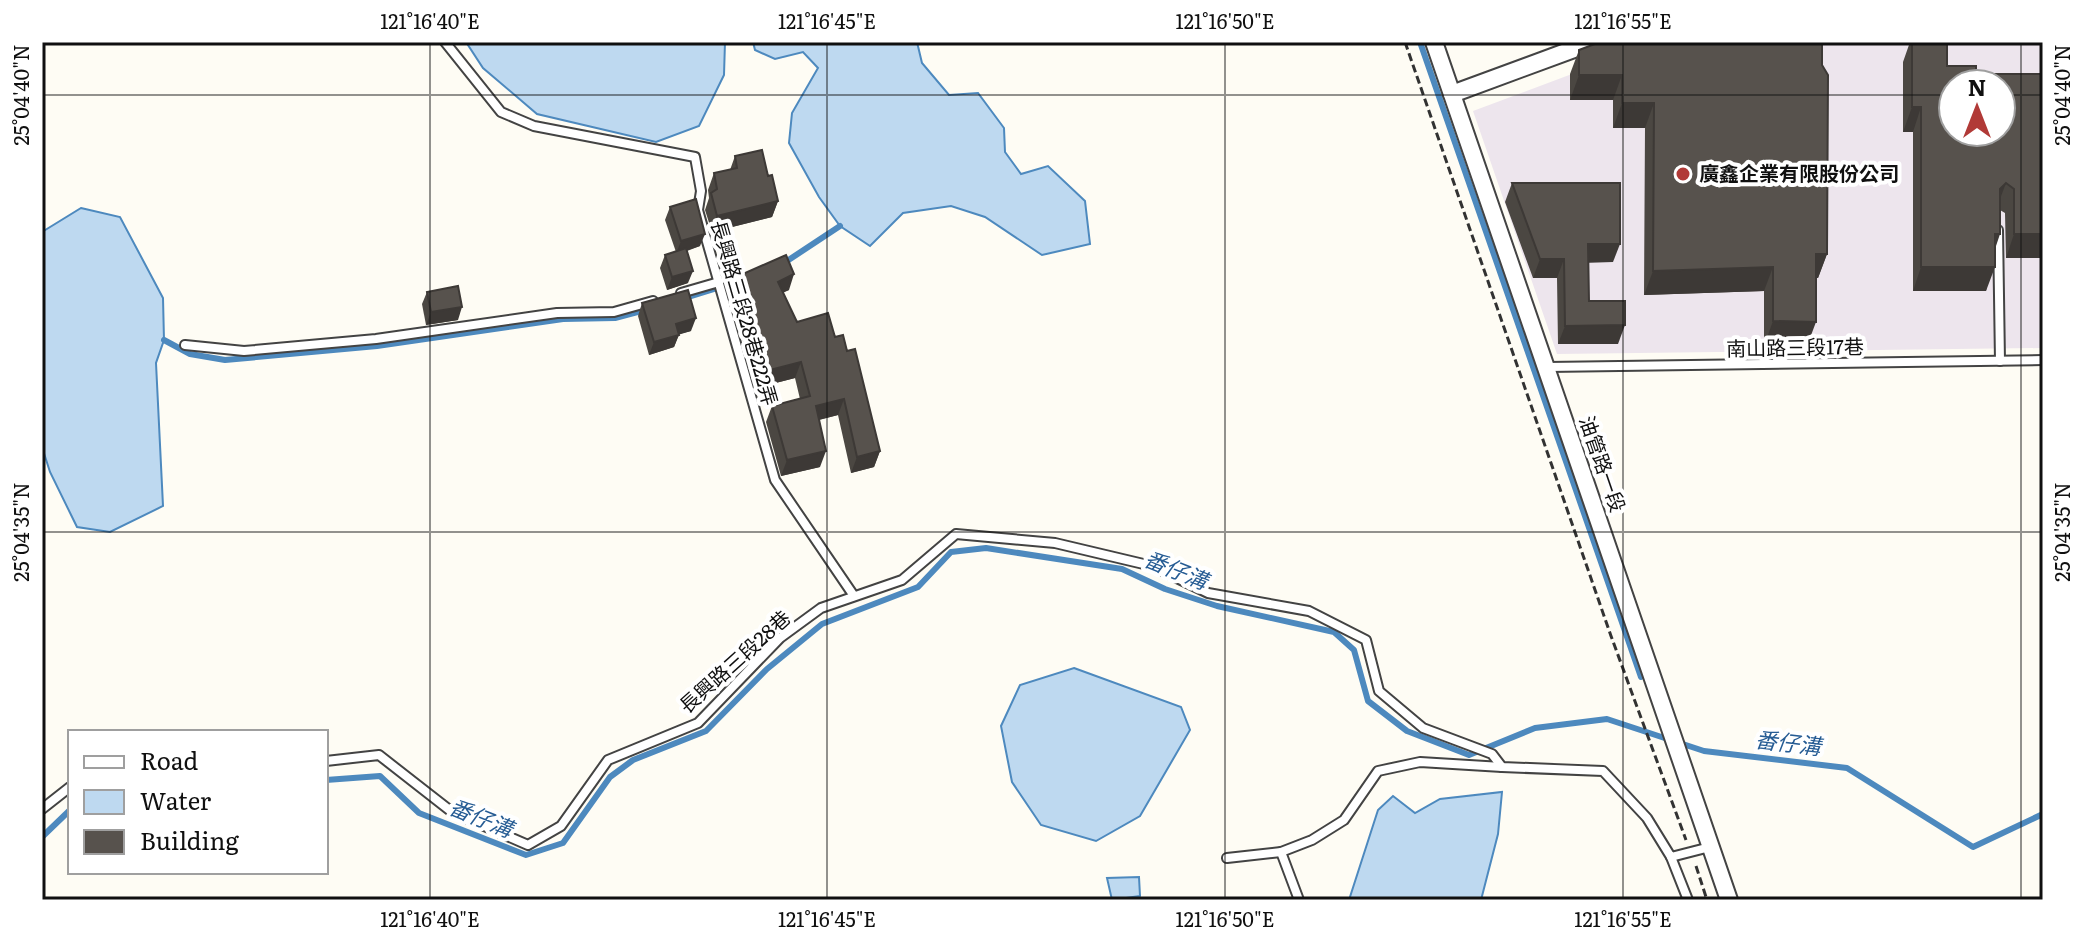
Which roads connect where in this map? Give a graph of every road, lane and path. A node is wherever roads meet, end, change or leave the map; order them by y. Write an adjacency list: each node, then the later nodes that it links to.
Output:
1 (445, 42): 7 (lane, 長興路三段28巷222弄)
2 (1405, 42): 21 (path)
3 (1434, 42): 5 (street, 油管路一段)
4 (1593, 42): 5 (street)
5 (1452, 94): 13 (street, 油管路一段)
6 (1998, 214): 12 (lane)
7 (719, 282): 8 (lane); 14 (lane, 長興路三段28巷222弄)
8 (674, 295)
9 (659, 299): 10 (lane)
10 (185, 345)
11 (2043, 360): 12 (lane, 南山路三段17巷)
12 (2000, 361): 13 (lane, 南山路三段17巷)
13 (1548, 367): 19 (street, 油管路一段)
14 (854, 596): 15 (lane, 長興路三段28巷); 16 (lane, 長興路三段28巷)
15 (328, 761)
16 (1502, 767): 20 (lane); 22 (lane)
17 (68, 789): 18 (lane)
18 (42, 809)
19 (1711, 846): 21 (lane); 27 (street, 油管路一段)
20 (1281, 852): 23 (lane); 24 (lane)
21 (1691, 852): 22 (lane); 26 (path)
22 (1671, 857): 25 (lane)
23 (1227, 858)
24 (1299, 900)
25 (1688, 900)
26 (1707, 900)
27 (1729, 900)

